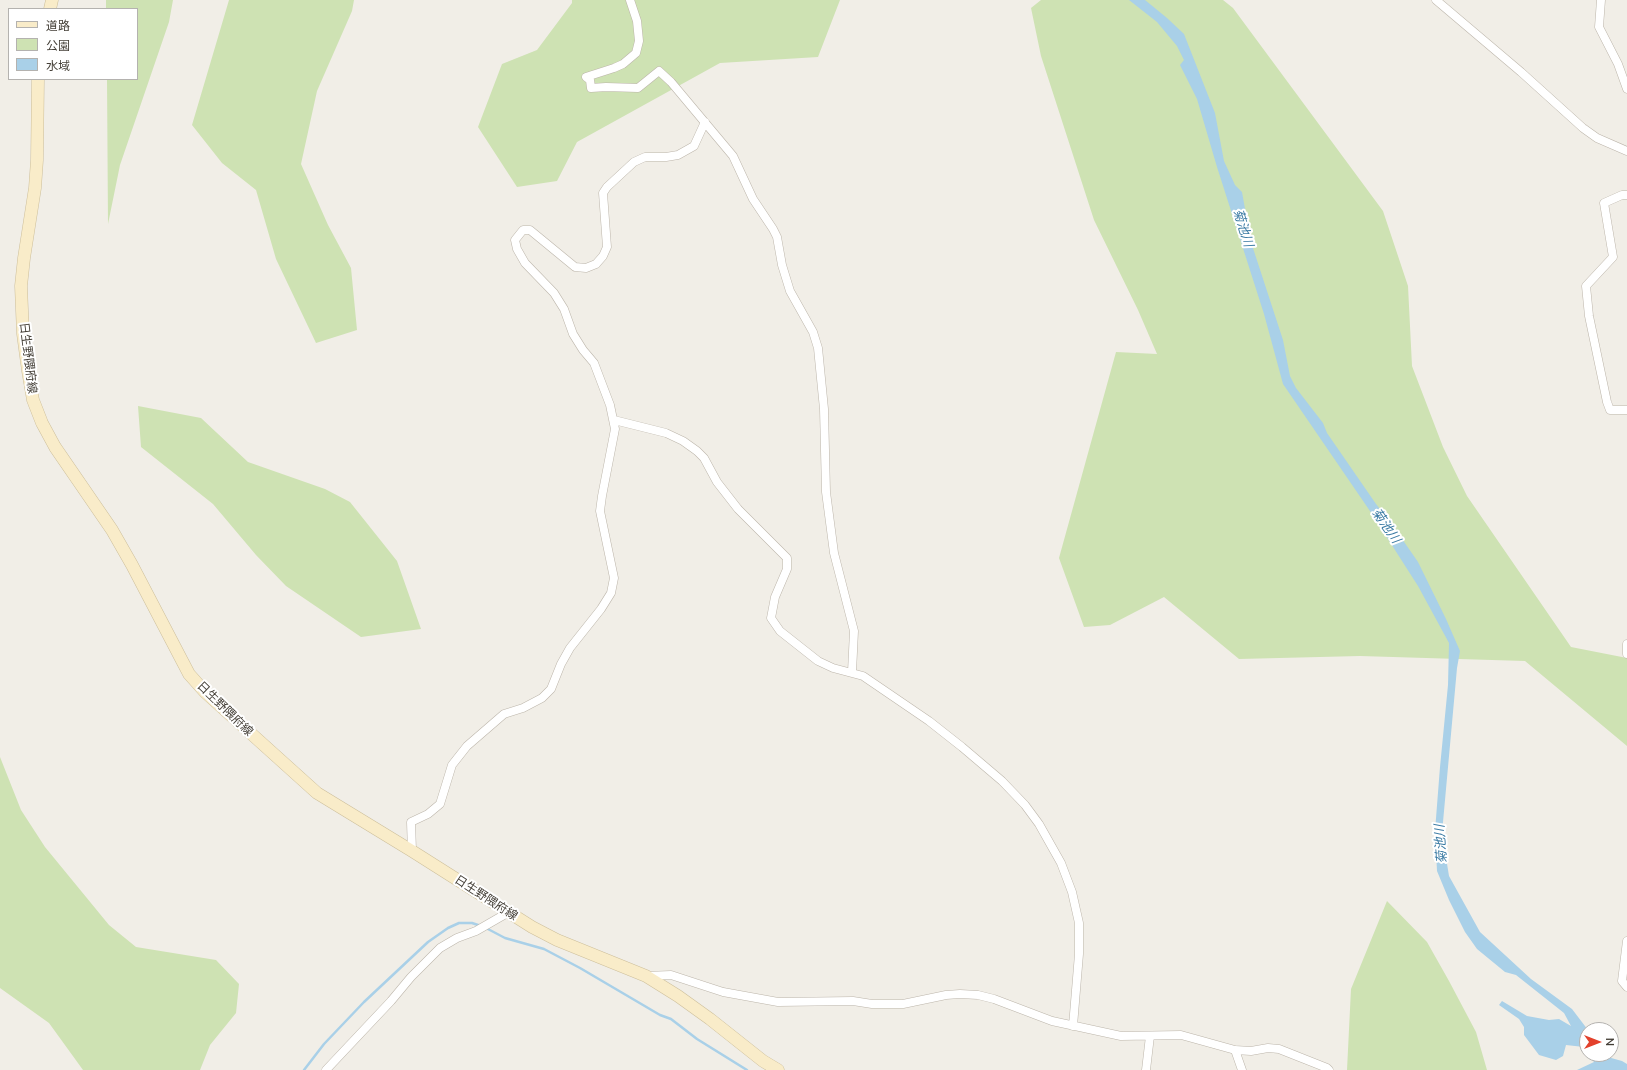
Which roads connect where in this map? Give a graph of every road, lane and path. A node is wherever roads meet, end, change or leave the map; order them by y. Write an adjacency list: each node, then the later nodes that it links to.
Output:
1 (630, 0): 6 (street)
2 (1436, 0): 7 (street)
3 (1601, 0): 5 (street)
4 (38, 80): 14 (main road, 日生野隈府線)
5 (1627, 89)
6 (705, 122): 10 (street); 13 (street)
7 (1627, 151)
8 (1627, 195): 9 (street)
9 (1627, 410)
10 (614, 420): 13 (street); 14 (street)
11 (1627, 644): 12 (street)
12 (1627, 654)
13 (852, 672): 19 (street)
14 (412, 851): 15 (main road, 日生野隈府線)
15 (509, 912): 17 (main road, 日生野隈府線); 22 (street)
16 (1627, 941): 18 (street)
17 (646, 976): 19 (street); 23 (main road, 日生野隈府線)
18 (1627, 987)
19 (1073, 1026): 20 (street)
20 (1150, 1036): 21 (street); 24 (street)
21 (1235, 1050): 25 (street); 26 (street)
22 (326, 1070)
23 (778, 1070)
24 (1146, 1070)
25 (1242, 1070)
26 (1329, 1070)

